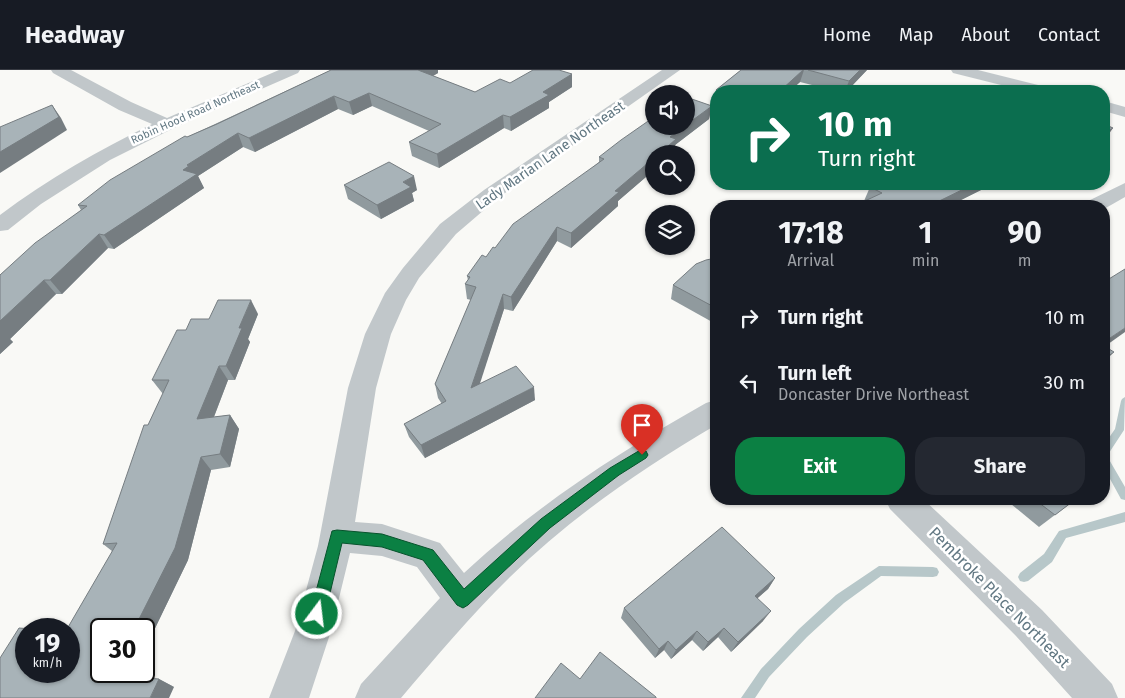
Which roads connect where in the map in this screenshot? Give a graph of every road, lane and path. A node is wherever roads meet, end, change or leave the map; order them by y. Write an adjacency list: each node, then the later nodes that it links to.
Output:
1 (59, 70): 8 (street)
2 (292, 70): 8 (street, Robin Hood Road Northeast)
3 (672, 70): 14 (street, Lady Marian Lane Northeast)
4 (959, 70): 5 (street)
5 (1020, 85)
6 (1110, 108): 7 (street)
7 (1125, 112)
8 (166, 124): 11 (street, Robin Hood Road Northeast)
9 (1125, 189): 10 (street)
10 (1105, 200)
11 (0, 225)
12 (710, 415): 15 (street)
13 (907, 505): 18 (street, Pembroke Place Northeast)
14 (337, 536): 15 (street); 16 (street, Lady Marian Lane Northeast)
15 (463, 600): 17 (street)
16 (290, 698)
17 (375, 698)
18 (1098, 698)

